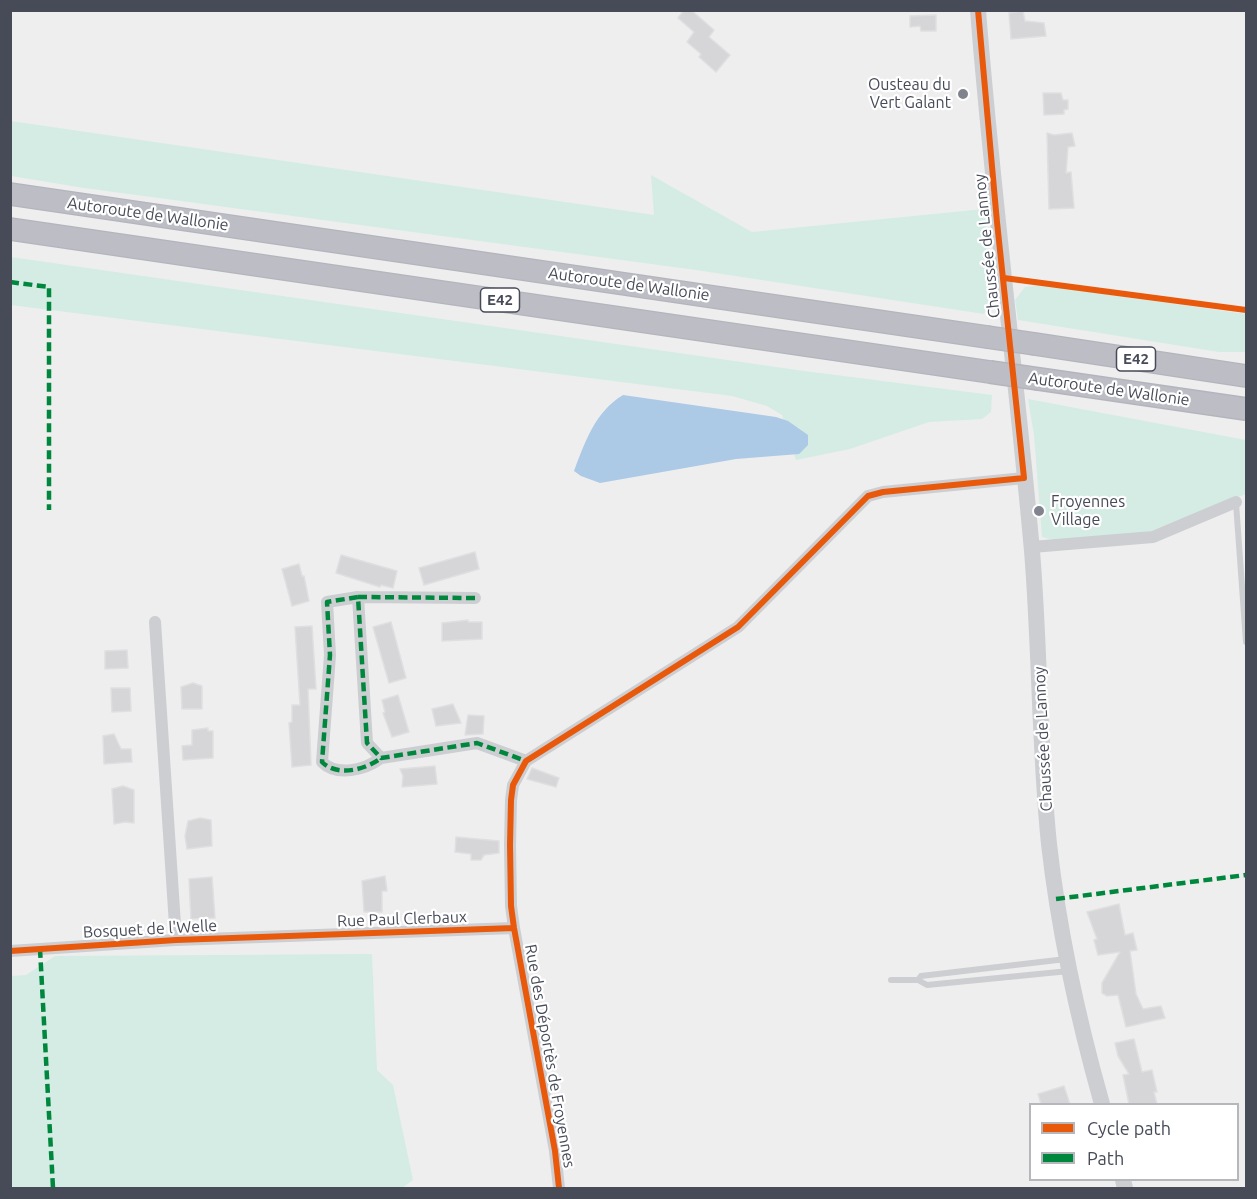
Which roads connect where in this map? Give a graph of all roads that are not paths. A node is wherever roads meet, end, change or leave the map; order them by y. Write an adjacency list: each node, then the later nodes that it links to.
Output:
1 (978, 10): 6 (main road, Chaussée de Lannoy)
2 (10, 194): 4 (highway, Autoroute de Wallonie / E42, bridge)
3 (10, 228): 5 (highway, Autoroute de Wallonie / E42, bridge)
4 (1246, 376)
5 (1246, 409)
6 (1024, 478): 8 (main road, Chaussée de Lannoy); 14 (street)
7 (1236, 502): 8 (street); 12 (lane)
8 (1032, 548): 19 (main road, Chaussée de Lannoy)
9 (358, 597): 10 (street); 13 (street); 13 (street)
10 (475, 598)
11 (155, 622): 17 (street, Bosquet de l'Welle)
12 (1246, 642)
13 (381, 758): 14 (street)
14 (526, 760): 15 (street, Rue des Déportès de Froyennes)
15 (514, 928): 16 (street, Rue Paul Clerbaux); 23 (street, Rue des Déportès de Froyennes)
16 (290, 936): 17 (street, Bosquet de l'Welle)
17 (176, 940): 18 (street, Bosquet de l'Welle)
18 (10, 951)
19 (1068, 965): 21 (lane); 21 (lane); 22 (main road, Chaussée de Lannoy)
20 (891, 980): 21 (lane)
21 (918, 980)
22 (1102, 1103)
23 (559, 1188)

